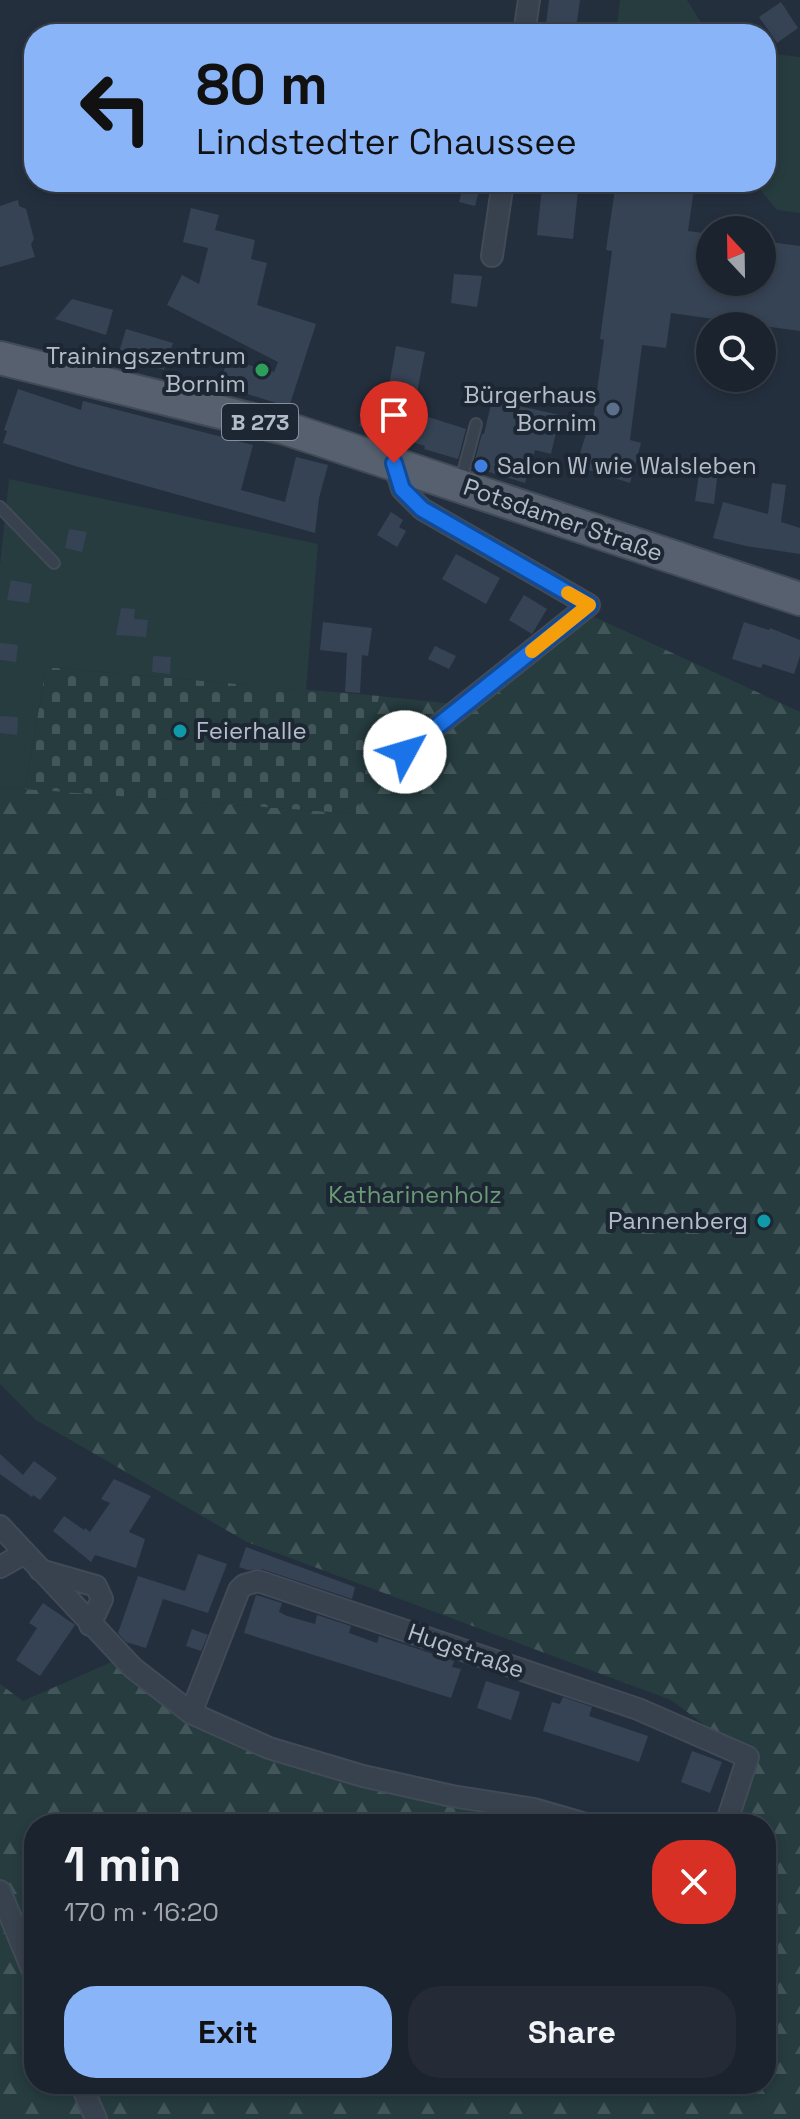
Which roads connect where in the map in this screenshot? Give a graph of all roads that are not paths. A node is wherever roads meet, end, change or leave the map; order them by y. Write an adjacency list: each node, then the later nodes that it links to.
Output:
1 (529, 0): 2 (street)
2 (525, 24)
3 (502, 192): 4 (street)
4 (492, 256)
5 (0, 358): 7 (main road, Potsdamer Straße / B 273)
6 (476, 424): 8 (lane)
7 (394, 463): 8 (main road, Potsdamer Straße / B 273); 12 (street)
8 (460, 486): 11 (main road, Potsdamer Straße / B 273)
9 (0, 507): 10 (lane)
10 (54, 563)
11 (800, 599)
12 (405, 752)
13 (0, 1526): 14 (street)
14 (25, 1553): 15 (street); 16 (street)
15 (0, 1567)
16 (40, 1570): 17 (street); 17 (street)
17 (90, 1625): 18 (street)
18 (191, 1713): 19 (street); 20 (street, Hugstraße)
19 (551, 1814)
20 (729, 1814)
21 (0, 1891): 22 (street)
22 (24, 1950)
23 (85, 2094): 24 (street)
24 (96, 2119)

